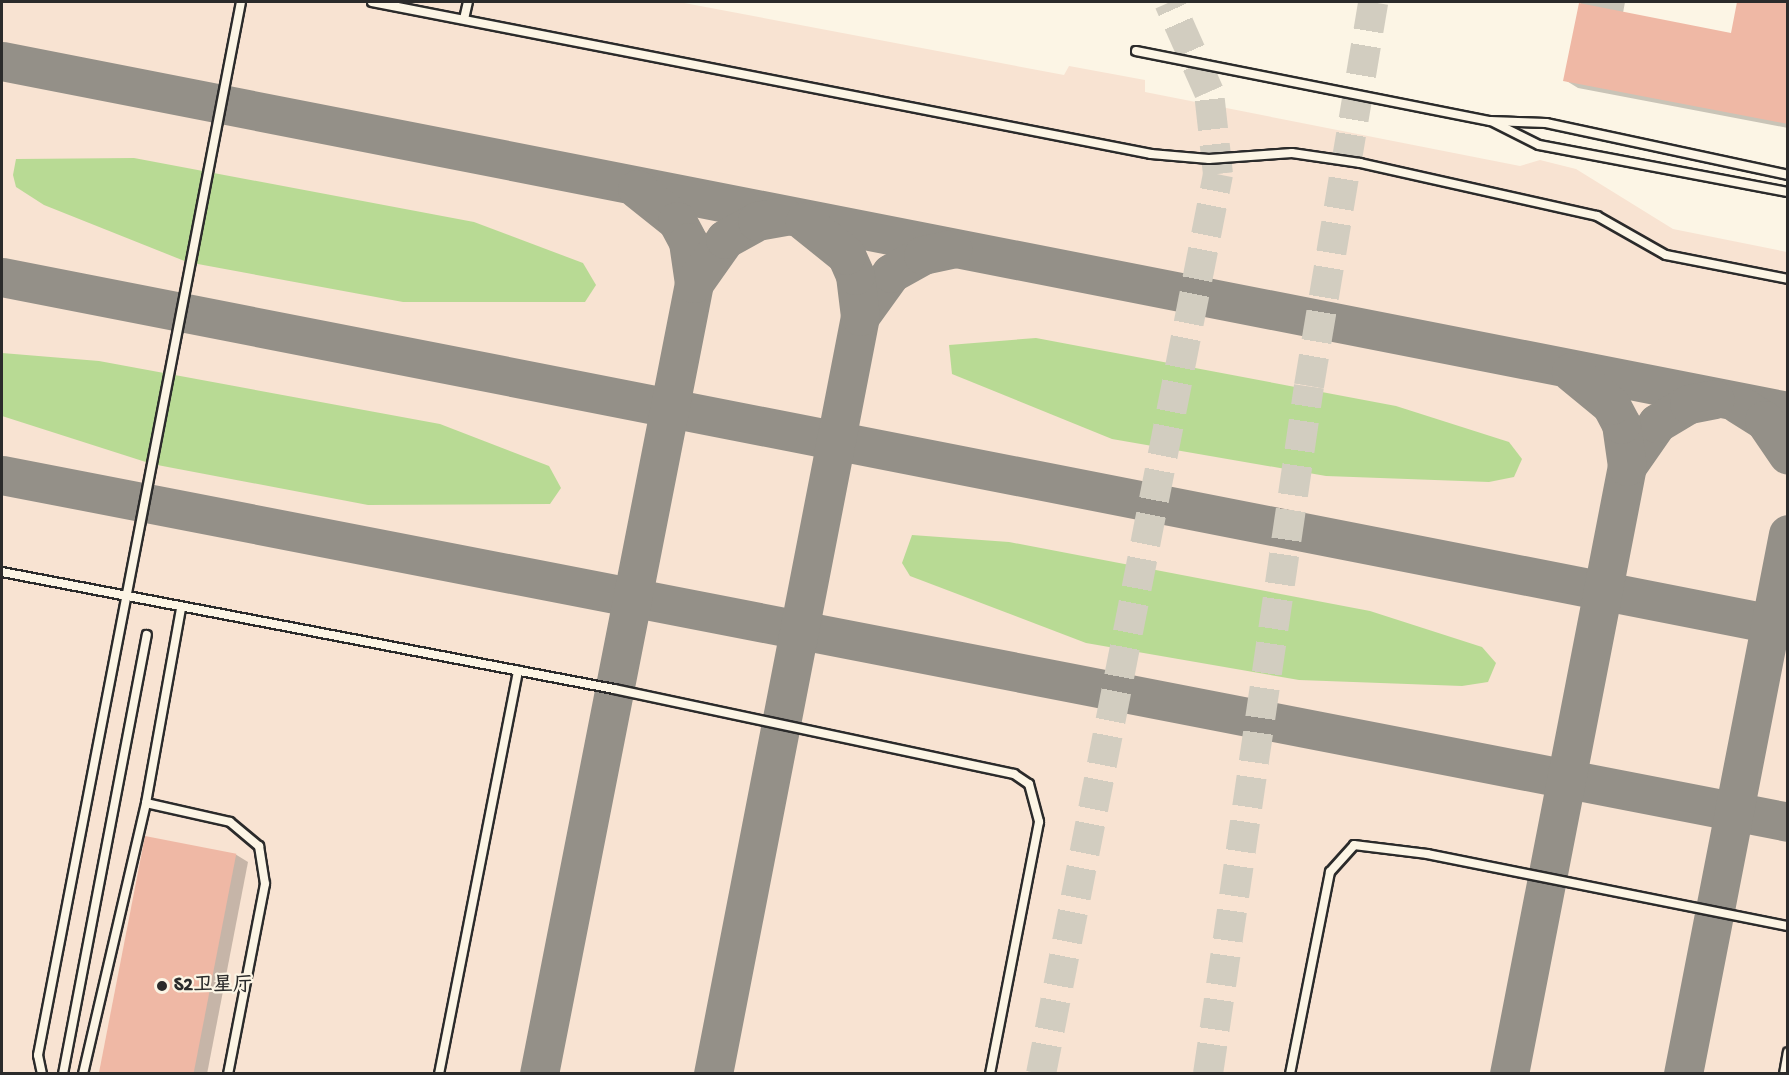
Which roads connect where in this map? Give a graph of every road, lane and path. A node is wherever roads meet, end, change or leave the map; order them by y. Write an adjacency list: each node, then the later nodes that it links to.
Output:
1 (241, 2): 11 (lane)
2 (374, 2): 4 (lane)
3 (468, 2): 4 (lane)
4 (464, 20): 9 (lane)
5 (1136, 51): 6 (lane)
6 (1490, 121): 7 (lane); 8 (lane)
7 (1788, 175)
8 (1788, 192)
9 (1788, 279)
10 (2, 572): 11 (lane)
11 (128, 596): 12 (lane); 18 (lane)
12 (181, 608): 14 (lane); 15 (lane)
13 (147, 635): 19 (lane)
14 (518, 671): 22 (lane); 23 (lane)
15 (146, 803): 20 (lane); 21 (lane)
16 (1788, 926): 24 (lane)
17 (1788, 1052): 25 (lane)
18 (42, 1074)
19 (63, 1074)
20 (83, 1074)
21 (228, 1074)
22 (439, 1074)
23 (990, 1074)
24 (1290, 1074)
25 (1784, 1074)

